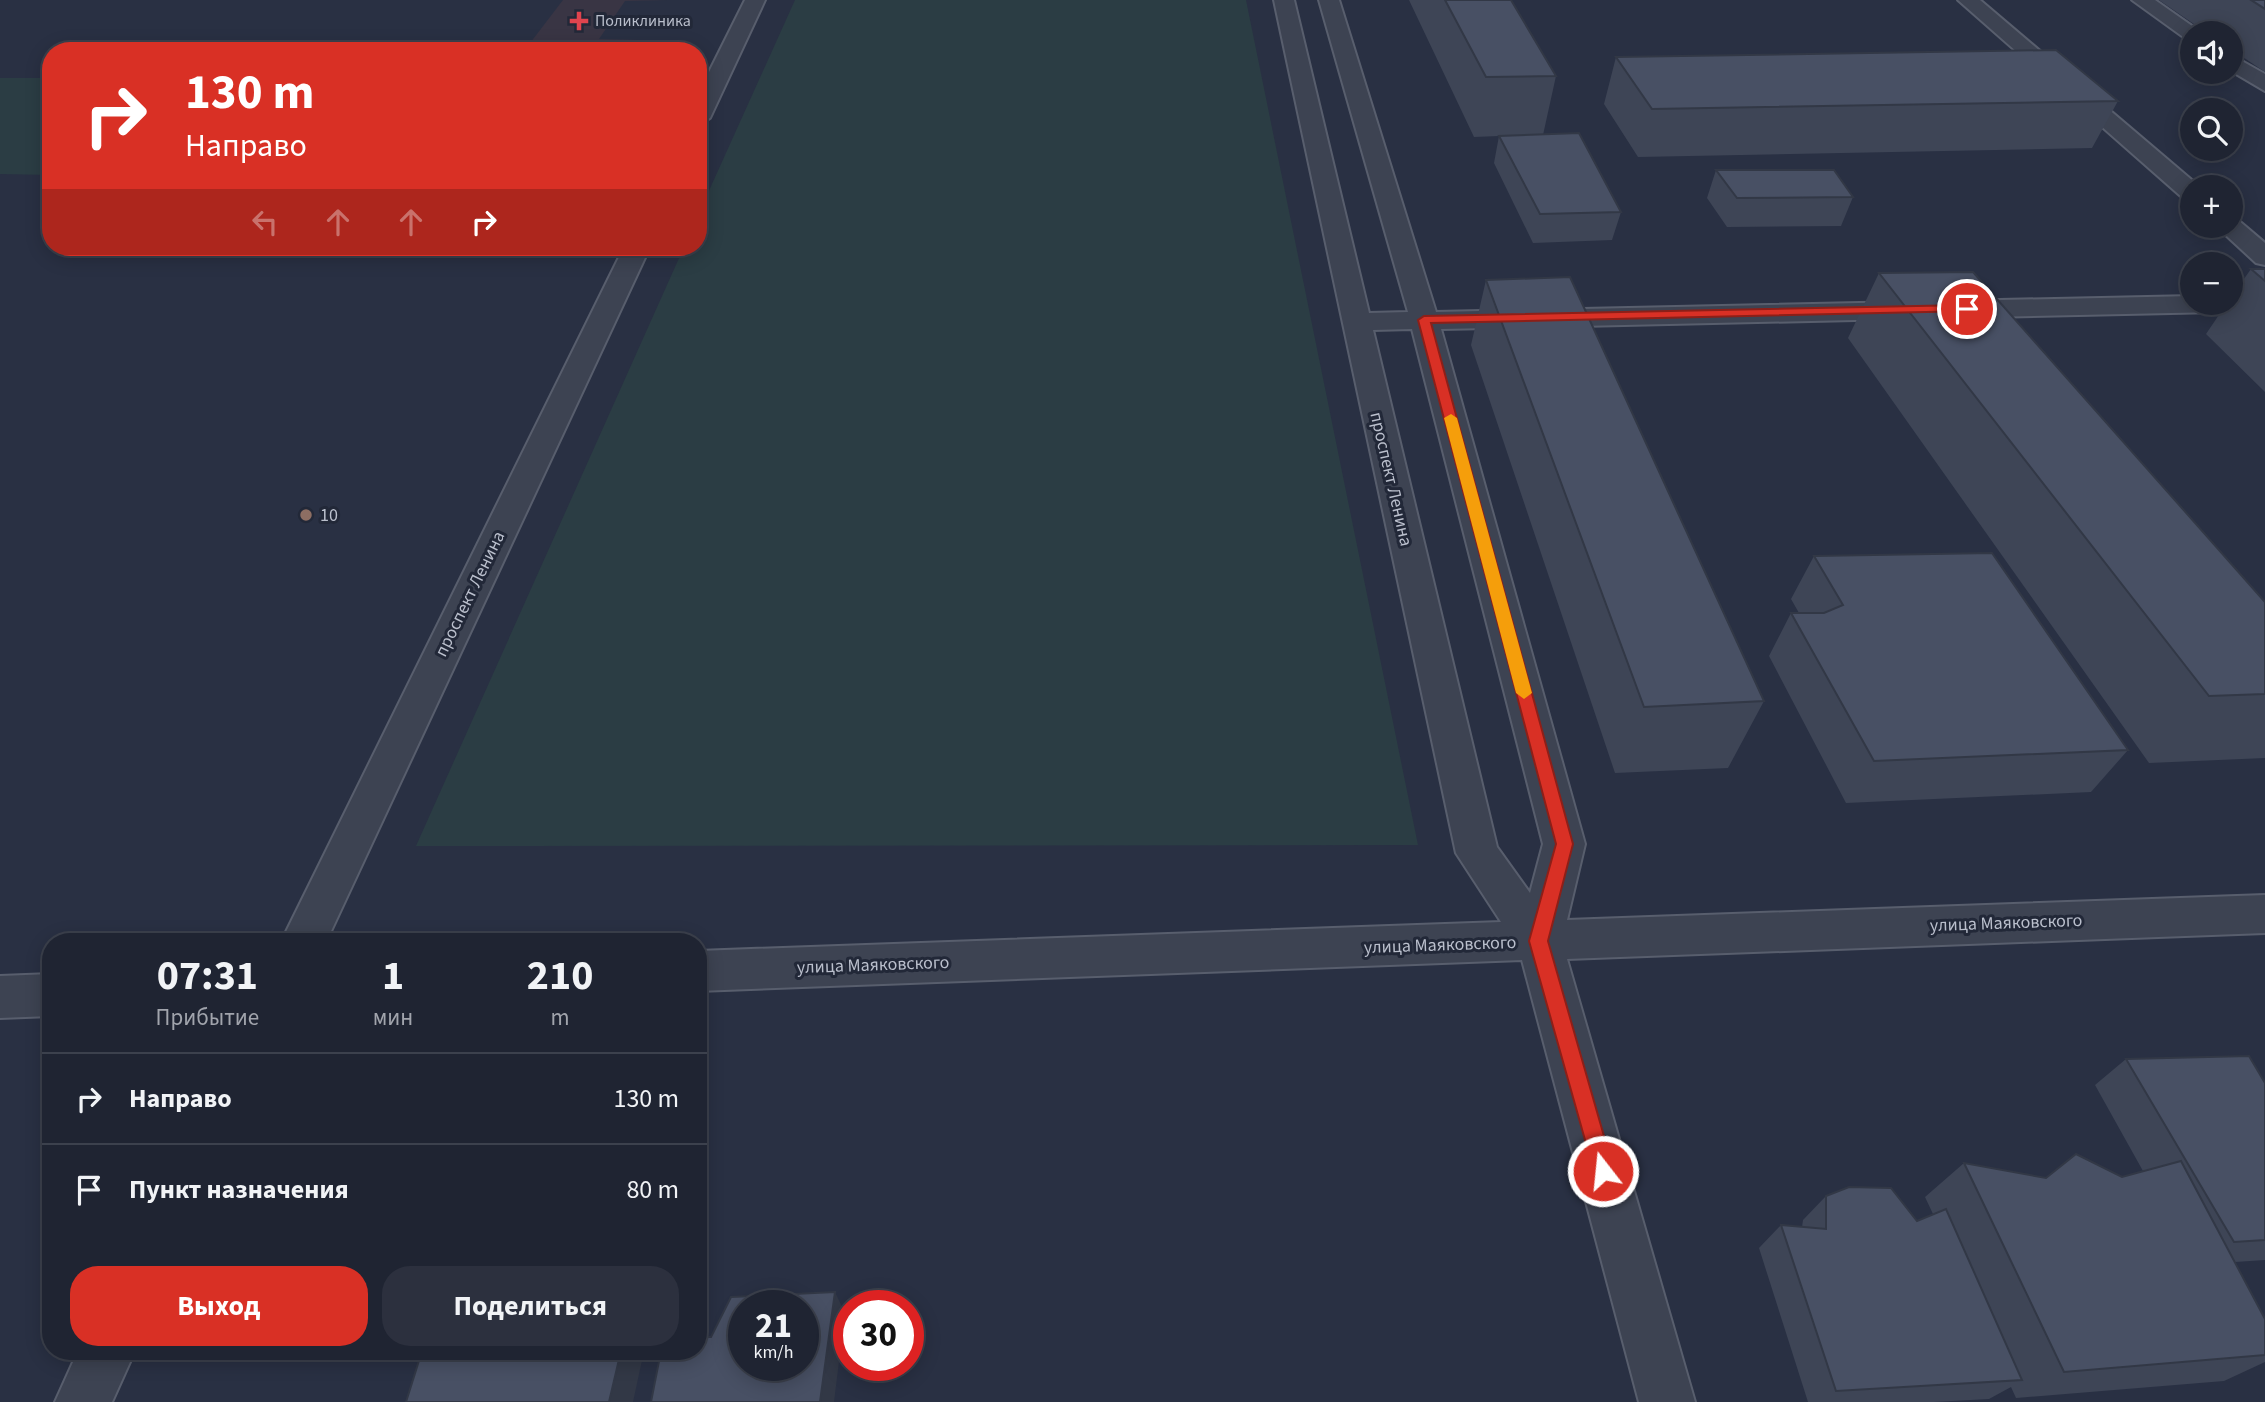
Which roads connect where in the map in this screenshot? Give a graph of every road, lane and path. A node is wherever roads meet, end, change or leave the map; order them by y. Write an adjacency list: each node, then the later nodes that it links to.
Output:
1 (755, 0): 9 (street)
2 (1284, 0): 11 (street, проспект Ленина)
3 (1329, 0): 11 (street)
4 (1968, 0): 10 (street)
5 (2142, 0): 6 (street)
6 (2180, 25)
7 (2243, 69): 8 (street)
8 (2265, 84)
9 (707, 99)
10 (2180, 183)
11 (1360, 205): 16 (street); 17 (street, проспект Ленина)
12 (2243, 238): 14 (street)
13 (633, 256): 19 (street, проспект Ленина)
14 (2265, 257)
15 (2265, 303): 16 (street)
16 (1424, 320): 17 (street); 20 (street)
17 (1355, 323): 20 (street, проспект Ленина)
18 (2265, 914): 20 (street, улица Маяковского)
19 (307, 933)
20 (1539, 941): 21 (street, улица Маяковского); 26 (street)
21 (707, 971)
22 (42, 995): 23 (street)
23 (0, 997)
24 (103, 1360): 25 (street)
25 (83, 1402)
26 (1667, 1402)

